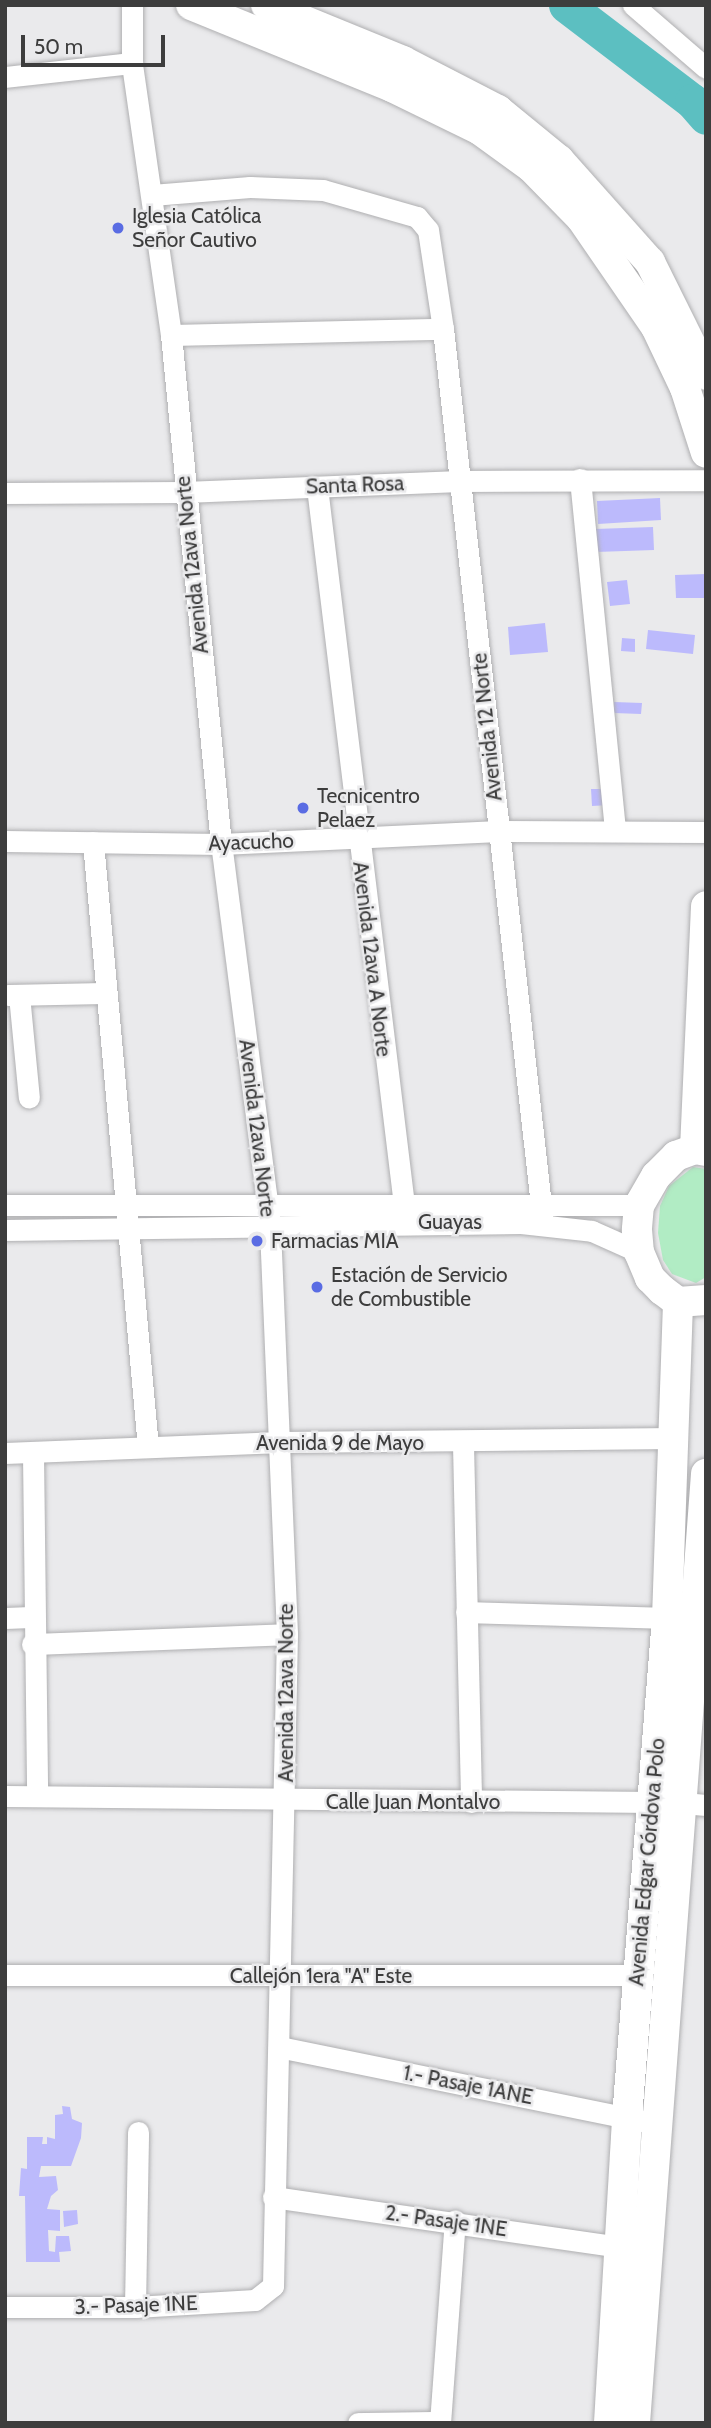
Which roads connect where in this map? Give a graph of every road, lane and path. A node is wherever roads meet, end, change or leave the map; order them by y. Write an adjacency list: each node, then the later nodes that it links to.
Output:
1 (132, 5): 5 (street, Avenida 12ava Norte)
2 (191, 5): 12 (main road)
3 (266, 5): 11 (main road)
4 (633, 5): 6 (street)
5 (132, 63): 7 (street); 8 (street, Avenida 12ava Norte)
6 (706, 68)
7 (5, 77)
8 (152, 195): 9 (street, Avenida 12 Norte); 10 (street, Avenida 12ava Norte)
9 (443, 329): 10 (street); 15 (street, Avenida 12 Norte)
10 (171, 335): 17 (street, Avenida 12ava Norte)
11 (706, 375)
12 (706, 453)
13 (580, 479): 14 (street, Santa Rosa); 15 (street, Santa Rosa); 19 (street)
14 (706, 480)
15 (460, 481): 16 (street, Santa Rosa); 20 (street, Avenida 12 Norte)
16 (317, 487): 17 (street, Santa Rosa); 22 (street, Avenida 12ava A Norte)
17 (184, 492): 18 (street, Santa Rosa); 25 (street, Avenida 12ava Norte)
18 (5, 493)
19 (615, 829): 20 (street, Ayacucho); 21 (street, Ayacucho)
20 (499, 831): 22 (street, Ayacucho); 35 (street, Avenida 12 Norte)
21 (706, 832)
22 (356, 838): 25 (street, Ayacucho); 34 (street, Avenida 12ava A Norte)
23 (5, 841): 24 (street, Ayacucho)
24 (93, 842): 25 (street, Ayacucho); 27 (street)
25 (221, 845): 36 (street, Avenida 12ava Norte)
26 (706, 906): 30 (main road)
27 (104, 993): 28 (street); 33 (street)
28 (12, 995): 29 (street)
29 (29, 1098)
30 (700, 1150): 32 (main road)
31 (5, 1205): 33 (street, Guayas)
32 (639, 1205): 35 (street, Guayas); 39 (main road)
33 (123, 1207): 36 (street, Guayas); 37 (street)
34 (402, 1214): 35 (street, Guayas); 36 (street, Guayas)
35 (543, 1214): 39 (street, Guayas)
36 (268, 1215): 37 (street, Guayas); 42 (street, Avenida 12ava Norte)
37 (125, 1229): 38 (street, Guayas); 44 (street)
38 (5, 1230)
39 (639, 1252): 40 (main road)
40 (692, 1301): 41 (main road, Avenida Edgar Córdova Polo)
41 (674, 1438): 43 (street, Avenida 9 de Mayo); 51 (main road, Avenida Edgar Córdova Polo)
42 (281, 1442): 43 (street, Avenida 9 de Mayo); 44 (street, Avenida 9 de Mayo); 52 (street, Avenida 12ava Norte)
43 (463, 1444): 48 (street)
44 (148, 1447): 46 (street, Avenida 9 de Mayo)
45 (5, 1453): 46 (street, Avenida 9 de Mayo)
46 (33, 1454): 49 (street)
47 (706, 1474): 59 (main road, Avenida Edgar Córdova Polo)
48 (466, 1612): 51 (street); 57 (street)
49 (31, 1617): 50 (street); 53 (street)
50 (5, 1618)
51 (667, 1618): 58 (main road, Avenida Edgar Córdova Polo)
52 (287, 1634): 53 (street); 56 (street, Avenida 12ava Norte)
53 (32, 1644): 55 (street)
54 (5, 1796): 55 (street, Calle Juan Montalvo)
55 (37, 1797): 56 (street, Calle Juan Montalvo)
56 (287, 1802): 57 (street, Calle Juan Montalvo); 62 (street, Avenida 12ava Norte)
57 (471, 1802): 58 (street, Calle Juan Montalvo)
58 (653, 1802): 61 (main road, Avenida Edgar Córdova Polo)
59 (695, 1804): 65 (main road, Avenida Edgar Córdova Polo)
60 (5, 1975): 62 (street, Callejón 1era "A" Este)
61 (637, 1975): 62 (street, Callejón 1era "A" Este); 64 (main road, Avenida Edgar Córdova Polo)
62 (278, 1976): 63 (street, Avenida 12ava Norte)
63 (279, 2047): 64 (street, 1.- Pasaje 1ANE); 67 (street, Avenida 12ava Norte)
64 (627, 2117): 65 (street, 1.- Pasaje 1ANE); 69 (main road, Avenida Edgar Córdova Polo)
65 (656, 2124): 76 (main road, Avenida Edgar Córdova Polo)
66 (138, 2132): 72 (street)
67 (273, 2197): 68 (street, 2.- Pasaje 1NE); 70 (street, Avenida 12ava Norte)
68 (455, 2221): 69 (street, 2.- Pasaje 1NE); 73 (street)
69 (619, 2248): 75 (main road, Avenida Edgar Córdova Polo)
70 (266, 2296): 72 (street, 3.- Pasaje 1NE)
71 (5, 2307): 72 (street, 3.- Pasaje 1NE)
72 (135, 2307)
73 (440, 2422): 74 (street)
74 (358, 2423)
75 (609, 2423)
76 (635, 2423)

